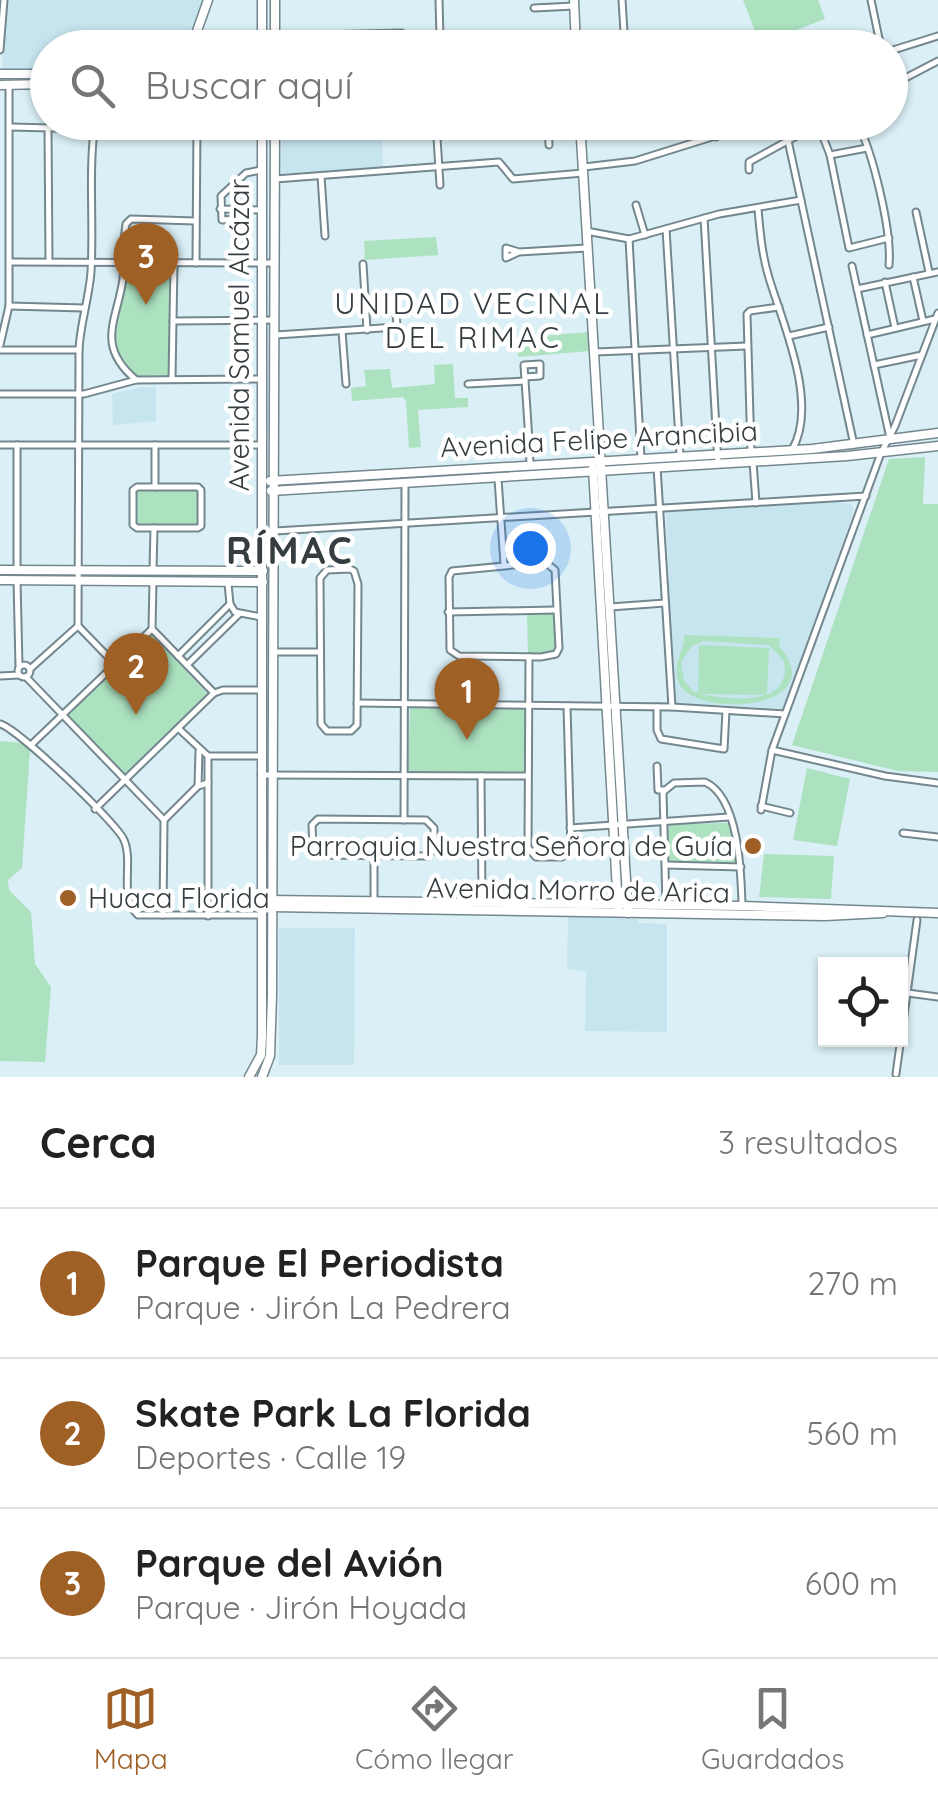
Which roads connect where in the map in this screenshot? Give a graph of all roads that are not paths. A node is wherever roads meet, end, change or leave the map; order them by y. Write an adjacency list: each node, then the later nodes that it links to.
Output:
1 (4, 0): 10 (street)
2 (208, 0): 11 (main road)
3 (262, 0): 12 (main road)
4 (275, 0): 13 (main road)
5 (438, 0): 14 (street)
6 (622, 0): 16 (street)
7 (871, 0): 17 (street)
8 (574, 3): 9 (street); 15 (main road)
9 (534, 8)
10 (1, 15): 19 (street)
11 (197, 30)
12 (262, 30)
13 (275, 30)
14 (440, 30)
15 (576, 30)
16 (623, 30)
17 (877, 30)
18 (938, 36): 20 (street)
19 (1, 37): 21 (street)
20 (908, 45)
21 (0, 50)
22 (938, 61): 25 (street)
23 (0, 74): 24 (main road)
24 (30, 74)
25 (908, 77)
26 (5, 84): 27 (street)
27 (10, 127): 28 (street); 71 (street)
28 (30, 128)
29 (48, 140): 70 (street)
30 (93, 140): 72 (street)
31 (197, 140): 61 (street)
32 (262, 140): 47 (main road, Avenida Samuel Alcázar)
33 (274, 140): 50 (main road, Avenida Samuel Alcázar)
34 (437, 140): 46 (street)
35 (549, 140): 42 (street)
36 (581, 140): 48 (main road)
37 (706, 140): 48 (street)
38 (792, 140): 41 (street)
39 (824, 140): 44 (street)
40 (864, 140): 43 (street)
41 (789, 142): 45 (street); 53 (street)
42 (549, 145)
43 (868, 148): 44 (street); 67 (street)
44 (830, 156): 67 (street)
45 (753, 162)
46 (439, 168): 48 (street); 49 (street); 52 (street)
47 (262, 170): 51 (street); 58 (main road, Avenida Samuel Alcázar)
48 (583, 170): 63 (main road)
49 (321, 176): 50 (street); 65 (street)
50 (274, 179): 77 (main road, Avenida Samuel Alcázar)
51 (235, 184): 55 (street); 56 (street)
52 (440, 186)
53 (801, 200): 57 (street); 95 (street)
54 (636, 205): 64 (street)
55 (220, 209): 56 (street); 56 (street)
56 (236, 209): 58 (street)
57 (758, 209): 60 (street); 88 (street)
58 (262, 210): 75 (main road, Avenida Samuel Alcázar)
59 (916, 212): 82 (street)
60 (704, 218): 62 (street); 102 (street)
61 (195, 221): 73 (street); 74 (street)
62 (666, 229): 64 (street); 105 (street)
63 (586, 231): 66 (street); 68 (main road)
64 (645, 235): 66 (street)
65 (325, 236)
66 (629, 238): 107 (street)
67 (889, 238): 79 (street)
68 (588, 248): 69 (street); 108 (main road)
69 (520, 252)
70 (49, 261): 71 (street); 72 (street)
71 (10, 262): 86 (street)
72 (91, 262): 73 (street); 87 (street)
73 (123, 262): 76 (street); 113 (street)
74 (196, 262): 75 (street); 76 (street)
75 (262, 262): 77 (street); 91 (main road, Avenida Samuel Alcázar)
76 (174, 263): 93 (street)
77 (274, 263): 92 (main road, Avenida Samuel Alcázar)
78 (363, 264): 97 (street)
79 (889, 265)
80 (852, 266): 85 (street)
81 (938, 272): 82 (street)
82 (930, 274): 83 (street)
83 (914, 277): 84 (street); 94 (street)
84 (886, 282): 85 (street); 96 (street)
85 (857, 289): 99 (street)
86 (9, 306): 87 (street); 104 (street)
87 (84, 308): 106 (street)
88 (779, 308): 101 (street); 103 (street)
89 (396, 312): 97 (street)
90 (937, 316): 94 (street); 109 (street)
91 (261, 320): 92 (street); 93 (street); 112 (main road, Avenida Samuel Alcázar)
92 (274, 320): 100 (main road, Avenida Samuel Alcázar)
93 (173, 321): 111 (street)
94 (923, 321): 96 (street)
95 (828, 327): 101 (street); 126 (street)
96 (895, 328): 99 (street)
97 (368, 330): 98 (street)
98 (342, 331): 100 (street); 114 (street)
99 (867, 335): 110 (street)
100 (274, 336): 140 (main road, Avenida Samuel Alcázar)
101 (789, 336): 119 (street)
102 (711, 346): 103 (street); 105 (street); 134 (street)
103 (747, 346): 132 (street)
104 (0, 347): 106 (street)
105 (674, 349): 107 (street); 131 (street)
106 (79, 350): 117 (street)
107 (636, 351): 108 (street); 133 (street)
108 (595, 352): 136 (main road)
109 (922, 355): 110 (street); 120 (street)
110 (874, 366): 120 (street)
111 (172, 379): 112 (street); 113 (street)
112 (262, 379): 125 (main road, Avenida Samuel Alcázar)
113 (136, 380): 117 (street)
114 (346, 384)
115 (468, 384): 135 (street)
116 (0, 394): 117 (street)
117 (79, 394): 121 (street)
118 (938, 433): 120 (main road, Avenida Felipe Arancibia)
119 (799, 436): 128 (street); 129 (street)
120 (889, 439): 126 (main road, Avenida Felipe Arancibia); 130 (street)
121 (79, 444): 123 (street); 124 (street); 155 (street)
122 (0, 445): 123 (street)
123 (17, 445): 159 (street)
124 (155, 445): 125 (street); 142 (street)
125 (261, 445): 141 (main road, Avenida Samuel Alcázar)
126 (854, 445): 128 (main road, Avenida Felipe Arancibia)
127 (938, 446): 130 (main road, Avenida Felipe Arancibia)
128 (812, 448): 129 (main road, Avenida Felipe Arancibia)
129 (792, 450): 132 (main road, Avenida Felipe Arancibia)
130 (881, 453): 132 (main road, Avenida Felipe Arancibia); 144 (street)
131 (680, 455): 133 (main road, Avenida Felipe Arancibia); 134 (main road, Avenida Felipe Arancibia)
132 (752, 457): 134 (main road, Avenida Felipe Arancibia); 145 (street)
133 (641, 458): 136 (main road, Avenida Felipe Arancibia)
134 (718, 458): 137 (main road, Avenida Felipe Arancibia)
135 (530, 465): 136 (main road, Avenida Felipe Arancibia); 138 (main road, Avenida Felipe Arancibia)
136 (597, 465): 137 (main road, Avenida Felipe Arancibia); 139 (main road, Avenida Felipe Arancibia); 147 (main road); 148 (main road)
137 (658, 468): 146 (street)
138 (404, 478): 139 (main road, Avenida Felipe Arancibia); 140 (main road, Avenida Felipe Arancibia); 143 (main road, Avenida Felipe Arancibia); 150 (street)
139 (498, 479): 149 (street)
140 (273, 480): 141 (main road, Avenida Felipe Arancibia); 143 (main road, Avenida Samuel Alcázar)
141 (262, 486): 143 (main road, Avenida Felipe Arancibia); 157 (main road, Avenida Samuel Alcázar)
142 (155, 487): 151 (street); 151 (street)
143 (273, 491): 152 (main road, Avenida Samuel Alcázar)
144 (866, 496): 145 (street); 195 (street)
145 (756, 503): 146 (street)
146 (660, 508): 147 (street); 166 (street)
147 (605, 511): 148 (street); 168 (main road)
148 (594, 513): 149 (street); 191 (main road)
149 (501, 519): 150 (street); 153 (street)
150 (405, 524): 152 (street); 188 (street)
151 (154, 528): 156 (street)
152 (273, 531): 158 (main road, Avenida Samuel Alcázar)
153 (504, 564): 169 (street); 170 (street)
154 (0, 570): 159 (main road)
155 (78, 570): 156 (main road); 159 (main road); 161 (street)
156 (153, 570): 157 (main road); 162 (street)
157 (261, 571): 158 (main road); 164 (main road, Avenida Samuel Alcázar)
158 (272, 571): 165 (main road, Avenida Samuel Alcázar)
159 (17, 575): 160 (main road); 161 (main road); 181 (street)
160 (0, 580)
161 (77, 581): 162 (main road); 173 (street)
162 (153, 581): 163 (main road); 174 (street)
163 (226, 582): 164 (main road); 167 (street)
164 (261, 582): 165 (main road); 172 (main road, Avenida Samuel Alcázar)
165 (272, 582): 175 (main road, Avenida Samuel Alcázar)
166 (665, 603): 168 (street); 193 (street)
167 (230, 604): 171 (street); 177 (street)
168 (610, 607): 191 (main road)
169 (557, 610): 170 (street); 178 (street)
170 (448, 612): 178 (street)
171 (239, 614): 172 (street); 180 (street)
172 (261, 617): 185 (main road, Avenida Samuel Alcázar)
173 (78, 626): 179 (street); 182 (street)
174 (152, 629): 177 (street); 179 (street)
175 (273, 652): 176 (street); 206 (main road, Avenida Samuel Alcázar)
176 (320, 652): 187 (street); 187 (street)
177 (178, 656): 180 (street)
178 (529, 657): 189 (street)
179 (115, 664): 196 (street)
180 (187, 665): 186 (street)
181 (19, 666): 182 (street); 184 (street)
182 (30, 669): 184 (street)
183 (0, 676): 184 (street)
184 (22, 676): 196 (street)
185 (260, 690): 186 (street); 203 (main road, Avenida Samuel Alcázar)
186 (214, 693): 198 (street)
187 (357, 703): 188 (street)
188 (405, 703): 189 (street); 207 (street)
189 (528, 704): 190 (street); 209 (street)
190 (568, 706): 191 (street); 222 (street)
191 (612, 706): 192 (street); 221 (main road)
192 (657, 707): 193 (street); 194 (street)
193 (672, 707): 194 (street)
194 (726, 710): 195 (street)
195 (785, 714): 200 (street)
196 (60, 716): 199 (street); 210 (street)
197 (0, 724): 199 (street)
198 (179, 729): 201 (street); 210 (street)
199 (31, 744): 215 (street)
200 (772, 750): 212 (street); 216 (street)
201 (199, 751): 202 (street); 213 (street)
202 (208, 756): 203 (street); 211 (street)
203 (261, 756): 205 (main road, Avenida Samuel Alcázar)
204 (657, 766): 214 (street)
205 (261, 775): 206 (street); 230 (main road, Avenida Samuel Alcázar)
206 (273, 775): 207 (street); 230 (main road, Avenida Samuel Alcázar)
207 (405, 776): 208 (street); 219 (street)
208 (481, 776): 209 (street); 231 (street)
209 (528, 776): 222 (street)
210 (125, 782): 215 (street); 218 (street)
211 (208, 783): 213 (street); 237 (street)
212 (938, 784)
213 (198, 786): 218 (street)
214 (664, 790): 217 (street); 220 (street)
215 (95, 809): 236 (street)
216 (790, 813)
217 (729, 817): 220 (street); 227 (street)
218 (164, 820): 236 (street)
219 (404, 820): 225 (street); 225 (street)
220 (664, 822): 221 (street); 226 (street)
221 (618, 825): 222 (street); 233 (main road)
222 (571, 830)
223 (903, 833): 224 (street)
224 (938, 838)
225 (374, 856): 228 (street)
226 (666, 865): 227 (street); 229 (street)
227 (742, 867): 232 (street)
228 (374, 900): 230 (main road, Avenida Morro de Arica); 231 (main road, Avenida Morro de Arica)
229 (666, 904): 232 (main road, Avenida Morro de Arica); 233 (main road, Avenida Morro de Arica)
230 (267, 906): 231 (main road, Avenida Morro de Arica); 237 (street); 241 (main road)
231 (482, 906): 233 (main road, Avenida Morro de Arica)
232 (742, 906): 234 (main road, Avenida Morro de Arica)
233 (623, 909): 234 (main road, Avenida Morro de Arica)
234 (825, 912): 235 (main road, Avenida Morro de Arica)
235 (938, 912)
236 (163, 915): 237 (street)
237 (208, 916)
238 (917, 920): 239 (street)
239 (908, 970)
240 (908, 993): 242 (street)
241 (267, 995): 245 (main road); 246 (main road)
242 (938, 998)
243 (899, 1047): 244 (street)
244 (896, 1074)
245 (249, 1077)
246 (262, 1077)

